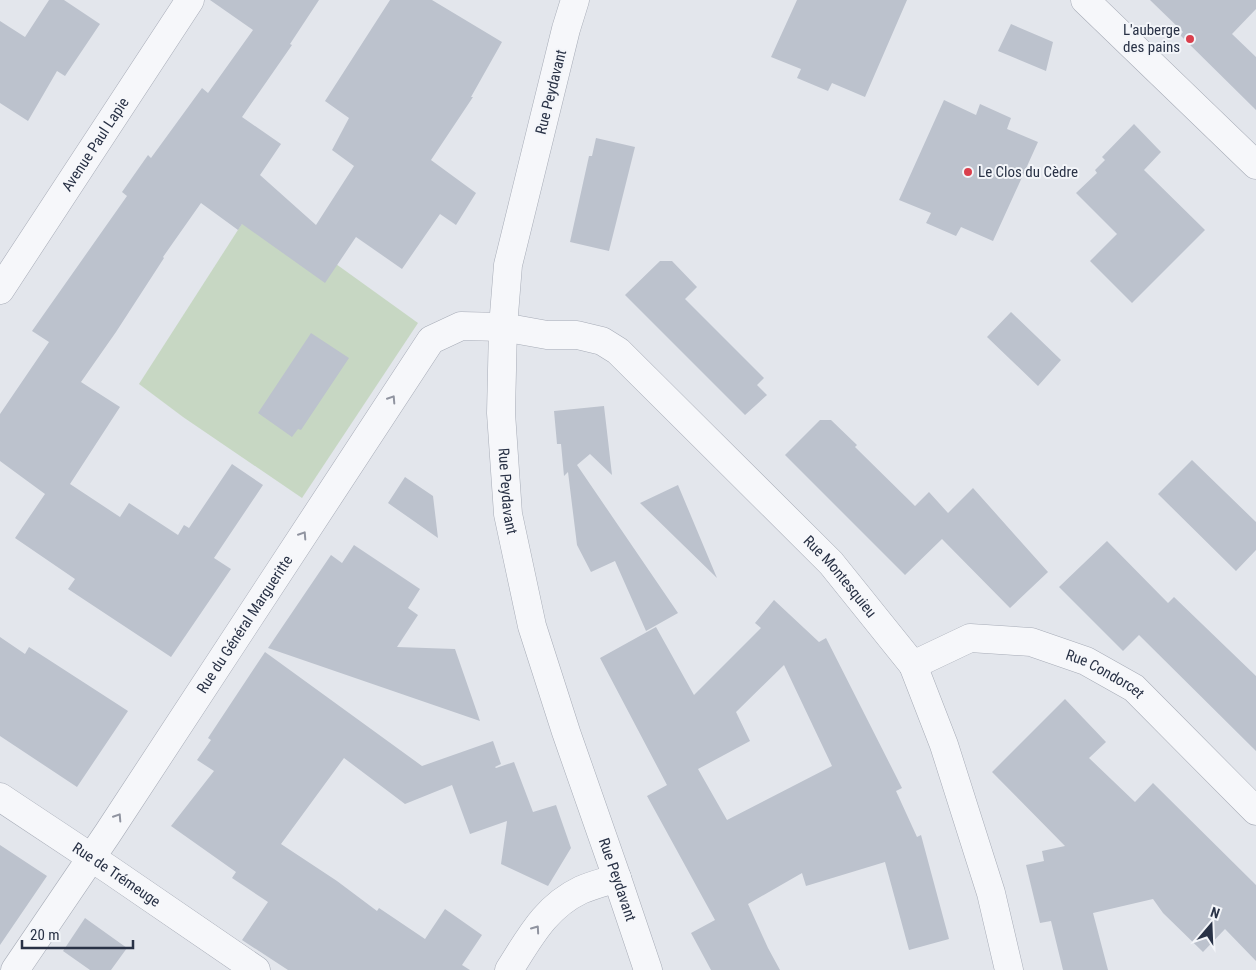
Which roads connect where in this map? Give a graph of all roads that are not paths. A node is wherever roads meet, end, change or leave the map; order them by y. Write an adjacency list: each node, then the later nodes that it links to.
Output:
1 (190, 0): 5 (street, Avenue Paul Lapie)
2 (575, 0): 6 (street, Rue Peydavant)
3 (1084, 0): 4 (street)
4 (1256, 165)
5 (0, 290)
6 (503, 327): 7 (street, Rue Montesquieu); 10 (street, Rue du Général Margueritte, one-way to 6); 11 (street, Rue Peydavant)
7 (912, 665): 9 (street, Rue Condorcet); 16 (street, Rue Montesquieu)
8 (0, 797): 10 (street, Rue de Trémeuge)
9 (1256, 811)
10 (91, 858): 12 (street, Rue du Général Margueritte); 13 (street, Rue de Trémeuge)
11 (618, 878): 14 (street, one-way to 11); 15 (street, Rue Peydavant)
12 (15, 970)
13 (256, 970)
14 (509, 970)
15 (648, 970)
16 (1009, 970)

